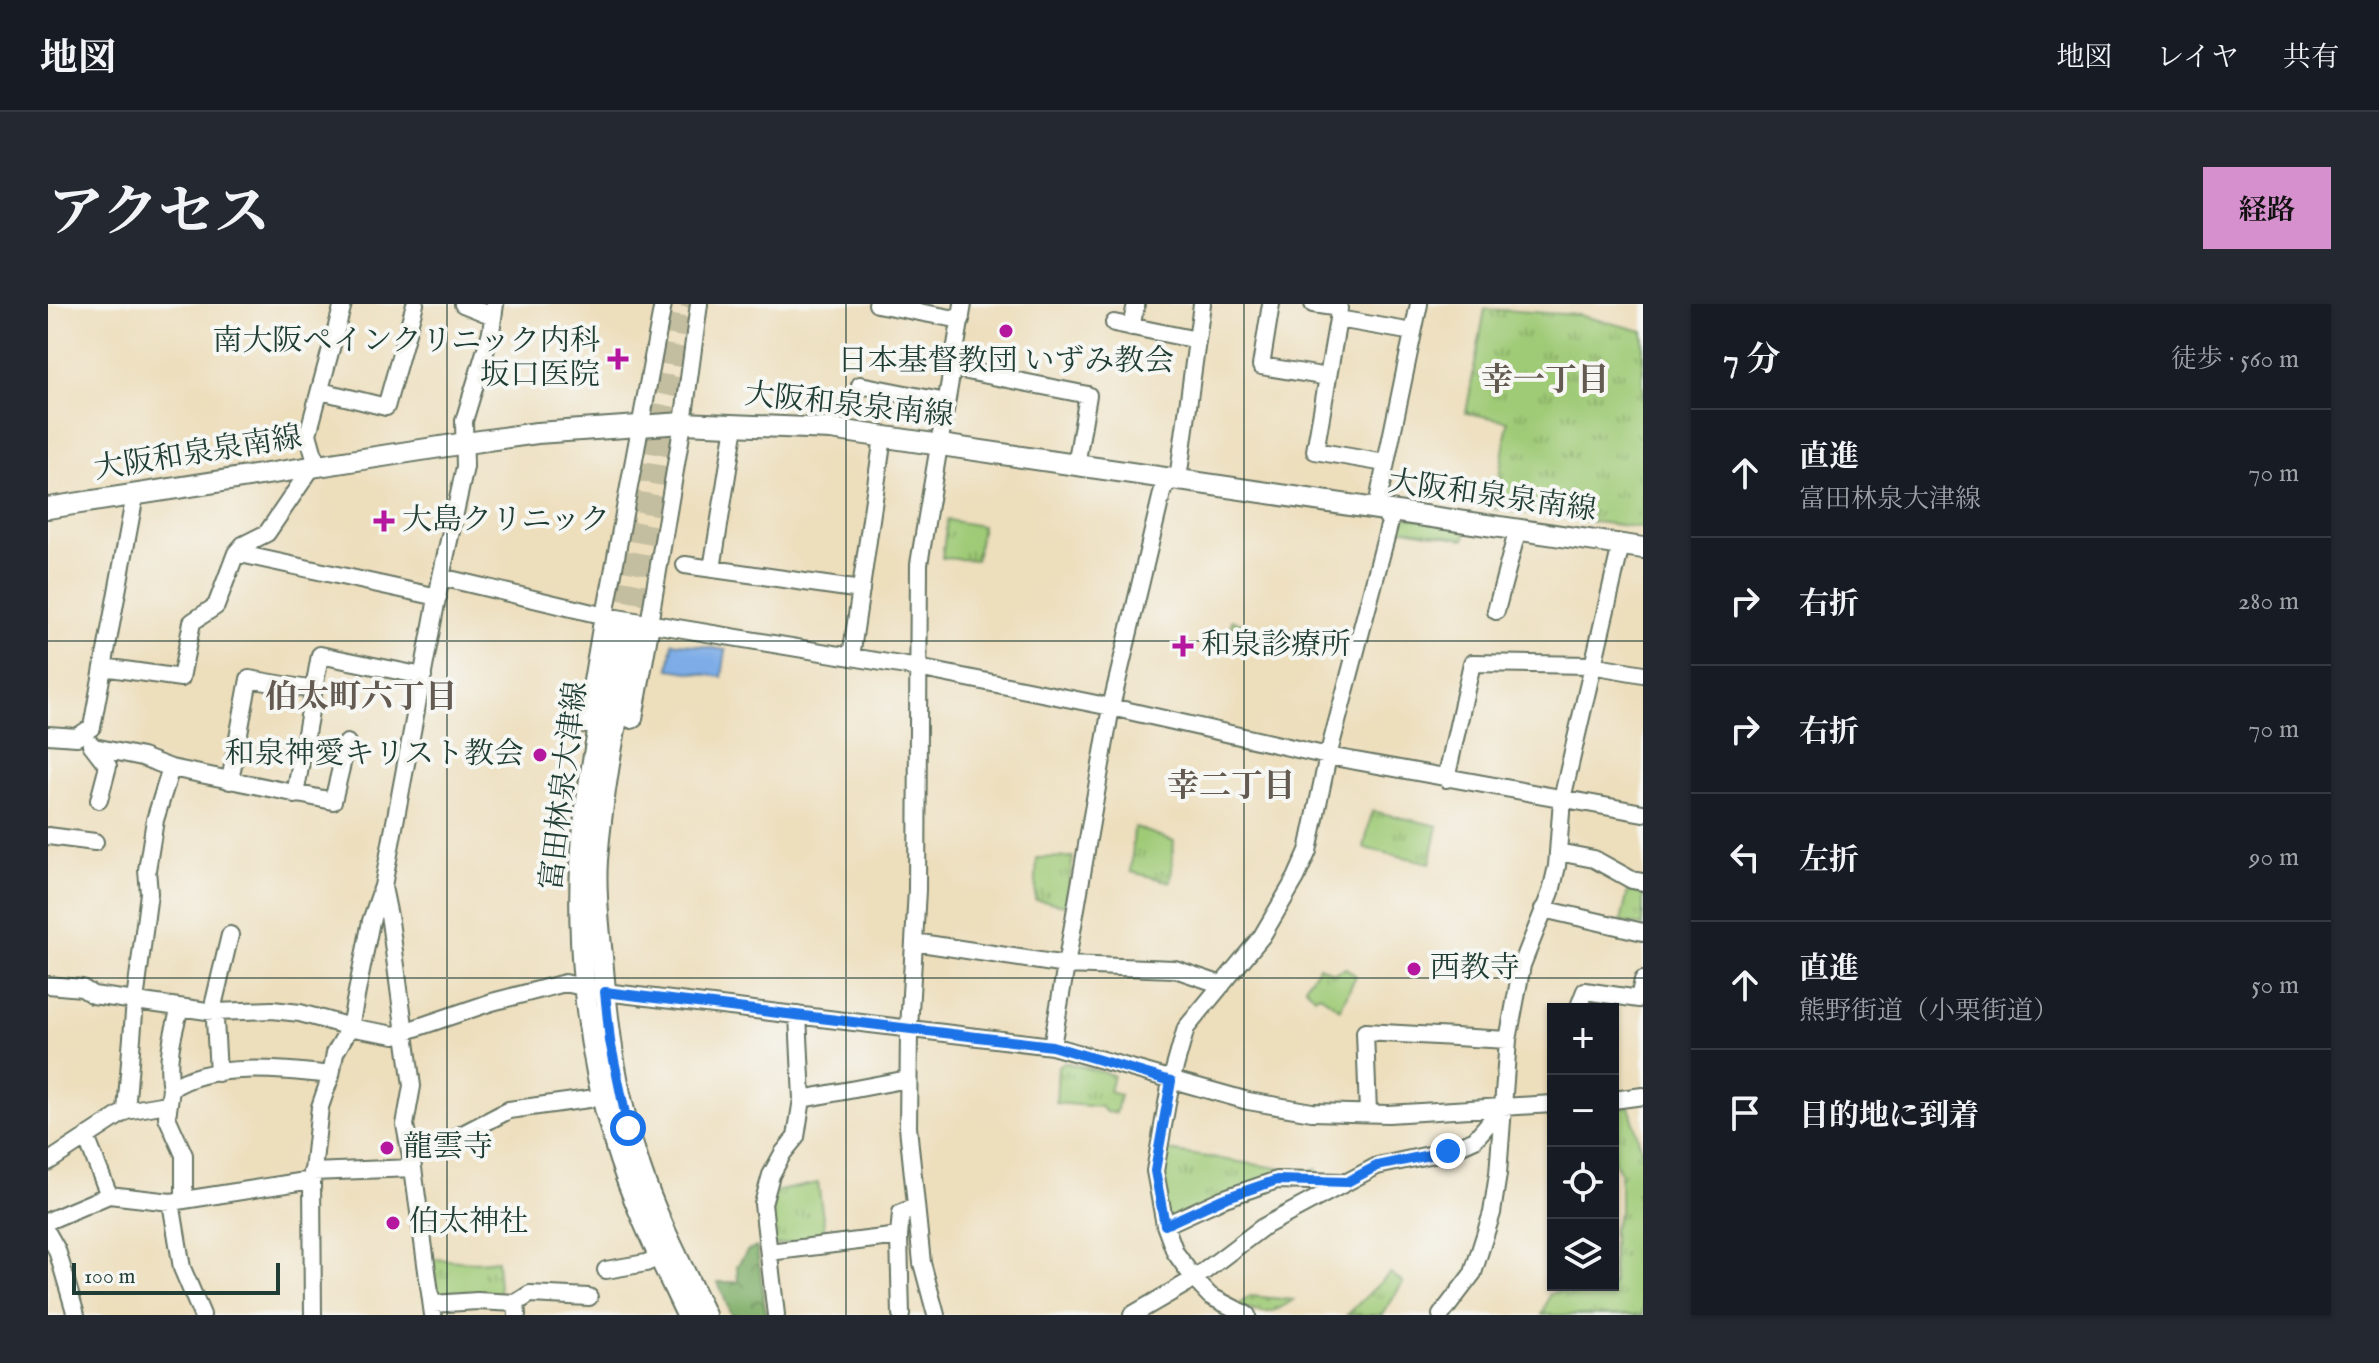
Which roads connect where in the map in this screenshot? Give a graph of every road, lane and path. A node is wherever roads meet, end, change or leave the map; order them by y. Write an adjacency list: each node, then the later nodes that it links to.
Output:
1 (343, 304): 22 (street)
2 (415, 304): 22 (street)
3 (463, 304): 12 (street)
4 (663, 304): 25 (street)
5 (699, 304): 24 (street)
6 (877, 304): 13 (street)
7 (1136, 304): 16 (street)
8 (1202, 304): 18 (street)
9 (1271, 304): 20 (street)
10 (1313, 304): 14 (street)
11 (1419, 304): 17 (street)
12 (494, 310): 28 (street)
13 (962, 312): 19 (street)
14 (1338, 319): 17 (street); 20 (street)
15 (1114, 323): 16 (street)
16 (1131, 327): 18 (street)
17 (1413, 332): 30 (street)
18 (1197, 340): 33 (street)
19 (952, 368): 23 (street); 32 (street)
20 (1328, 377): 30 (street)
21 (860, 385): 23 (street)
22 (321, 391): 31 (street)
23 (946, 402): 29 (street)
24 (683, 423): 25 (main road, 大阪和泉泉南線); 26 (main road, 大阪和泉泉南線); 47 (street)
25 (641, 425): 28 (main road, 大阪和泉泉南線); 47 (street)
26 (735, 425): 27 (main road, 大阪和泉泉南線); 42 (street)
27 (883, 437): 29 (main road, 大阪和泉泉南線); 44 (street)
28 (466, 443): 31 (main road, 大阪和泉泉南線); 43 (street)
29 (939, 443): 32 (main road, 大阪和泉泉南線); 51 (street)
30 (1385, 463): 36 (street)
31 (314, 466): 34 (main road, 大阪和泉泉南線); 40 (street)
32 (1076, 466): 33 (main road, 大阪和泉泉南線)
33 (1172, 479): 36 (main road, 大阪和泉泉南線); 55 (street)
34 (135, 495): 35 (main road, 大阪和泉泉南線); 50 (street)
35 (48, 508)
36 (1384, 512): 37 (main road, 大阪和泉泉南線); 60 (street)
37 (1517, 532): 38 (main road, 大阪和泉泉南線); 46 (street)
38 (1621, 545): 39 (main road, 大阪和泉泉南線); 49 (street)
39 (1643, 548)
40 (236, 553): 45 (street); 50 (street)
41 (685, 565): 42 (street)
42 (712, 569): 44 (street)
43 (441, 577): 45 (street); 47 (street)
44 (861, 590): 48 (street)
45 (438, 597): 53 (street)
46 (1496, 611)
47 (626, 626): 48 (street); 81 (main road, 富田林泉大津線); 81 (main road, 富田林泉大津線)
48 (851, 657): 51 (street)
49 (1591, 665): 52 (street); 62 (street); 65 (street)
50 (103, 667): 56 (street)
51 (918, 668): 55 (street); 76 (street)
52 (1643, 674)
53 (423, 676): 54 (street); 72 (street)
54 (314, 690): 63 (street); 64 (street)
55 (1111, 707): 60 (street); 77 (street)
56 (83, 733): 57 (street); 59 (street)
57 (48, 735)
58 (347, 743): 64 (street)
59 (94, 747): 61 (street); 66 (street)
60 (1328, 756): 62 (street); 80 (street)
61 (171, 768): 63 (street); 82 (street)
62 (1446, 779): 65 (street)
63 (230, 781): 64 (street)
64 (295, 795)
65 (1562, 799): 67 (street); 70 (street)
66 (99, 800)
67 (1643, 813)
68 (48, 836): 69 (street)
69 (95, 842)
70 (1558, 852): 71 (street); 73 (street)
71 (1643, 882)
72 (383, 886): 87 (street); 89 (street)
73 (1543, 909): 74 (street); 90 (street)
74 (1643, 932)
75 (230, 935): 85 (street)
76 (914, 942): 77 (street); 88 (street)
77 (1066, 965): 80 (street); 91 (street)
78 (1643, 980): 83 (street)
79 (48, 985): 82 (street)
80 (1222, 985): 95 (street)
81 (595, 989): 86 (street); 89 (street); 98 (main road, 富田林泉大津線); 131 (main road, 富田林泉大津線)
82 (135, 1001): 84 (street); 103 (street)
83 (1580, 1003)
84 (180, 1008): 85 (street); 97 (street)
85 (214, 1012): 87 (street); 92 (street)
86 (798, 1015): 88 (street); 99 (street)
87 (350, 1027): 89 (street); 93 (street)
88 (909, 1029): 91 (street); 94 (street)
89 (404, 1032): 110 (street)
90 (1508, 1040): 102 (street); 104 (street)
91 (1052, 1046): 95 (street)
92 (218, 1073): 93 (street); 97 (street)
93 (331, 1075): 111 (street)
94 (908, 1079): 99 (street); 115 (street)
95 (1171, 1081): 104 (street); 117 (street)
96 (1643, 1096): 100 (street)
97 (169, 1097): 103 (street); 114 (street)
98 (603, 1097): 106 (street); 121 (main road, 富田林泉大津線)
99 (802, 1099): 120 (street)
100 (1619, 1099)
101 (1547, 1104): 102 (street)
102 (1503, 1107): 104 (street); 107 (street); 108 (street)
103 (126, 1111): 105 (street)
104 (1368, 1113)
105 (86, 1137): 109 (street); 113 (street)
106 (455, 1138)
107 (1475, 1139): 108 (street); 112 (street)
108 (1498, 1154): 137 (street)
109 (48, 1162)
110 (413, 1168): 111 (street); 126 (street)
111 (312, 1176): 114 (street); 129 (street)
112 (1347, 1182): 117 (street); 123 (street)
113 (109, 1195): 114 (street); 116 (street)
114 (178, 1200): 128 (street)
115 (915, 1207): 119 (street); 134 (street)
116 (48, 1221)
117 (1165, 1225): 123 (street)
118 (48, 1234): 127 (street)
119 (899, 1236): 120 (street); 133 (street)
120 (769, 1252): 132 (street)
121 (659, 1257): 122 (street); 130 (main road, 富田林泉大津線)
122 (606, 1270)
123 (1194, 1279): 135 (street); 136 (street)
124 (589, 1297): 125 (street)
125 (517, 1309): 126 (street)
126 (433, 1310)
127 (76, 1315)
128 (202, 1315)
129 (313, 1315)
130 (687, 1315)
131 (705, 1315)
132 (776, 1315)
133 (901, 1315)
134 (936, 1315)
135 (1132, 1315)
136 (1247, 1315)
137 (1441, 1315)

